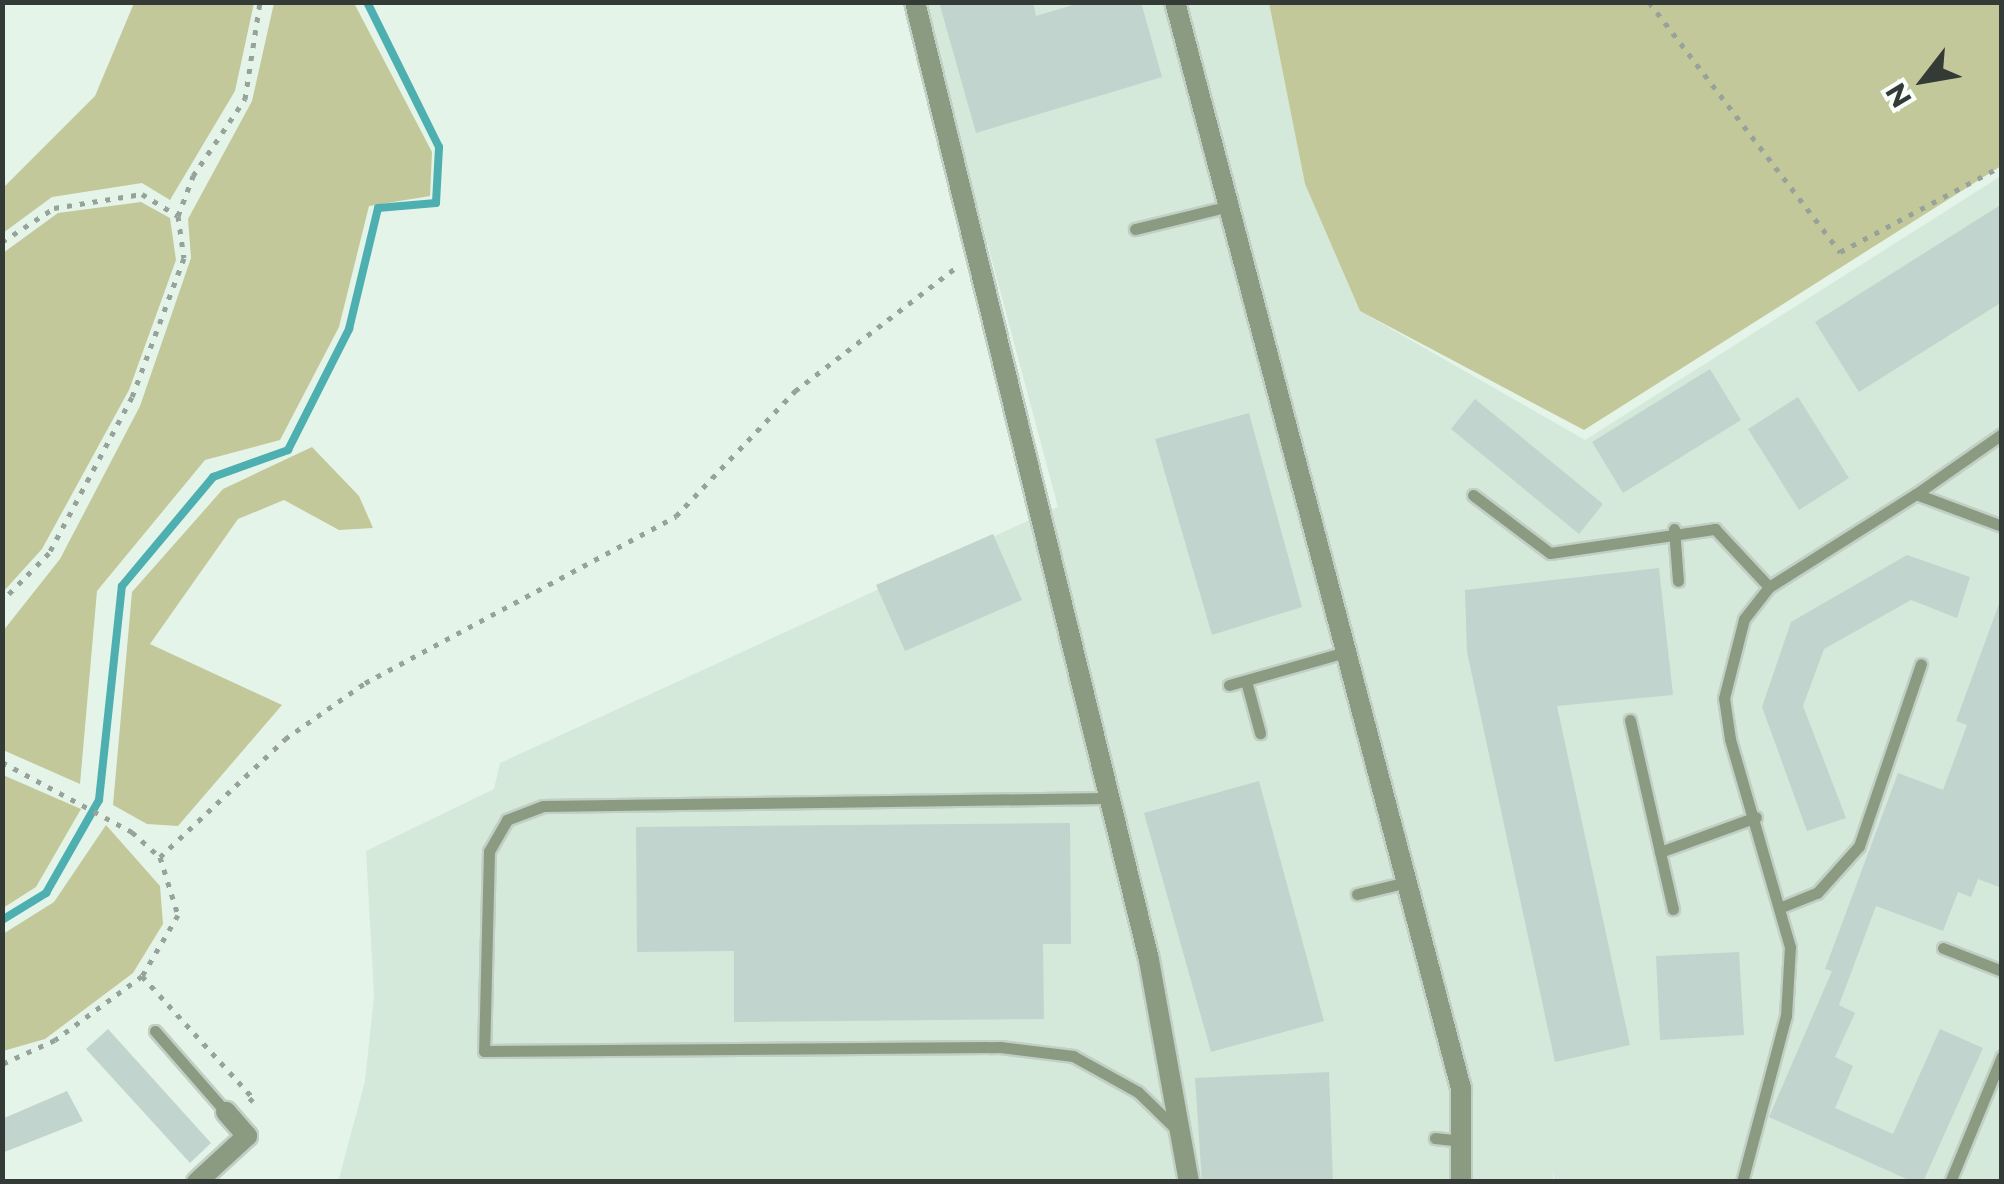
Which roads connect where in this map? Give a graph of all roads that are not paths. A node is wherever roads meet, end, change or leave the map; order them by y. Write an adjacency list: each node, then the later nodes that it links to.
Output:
1 (915, 2): 18 (street)
2 (1175, 2): 3 (street)
3 (1228, 206): 4 (lane); 12 (street)
4 (1135, 229)
5 (2002, 434): 6 (lane)
6 (1916, 494): 8 (lane); 11 (lane)
7 (1473, 495): 9 (lane)
8 (2002, 526)
9 (1674, 529): 10 (lane); 11 (lane)
10 (1678, 581)
11 (1768, 587): 19 (lane)
12 (1346, 652): 14 (lane); 21 (street)
13 (1921, 664): 23 (lane)
14 (1246, 681): 15 (lane); 17 (lane)
15 (1229, 685)
16 (1630, 720): 20 (lane)
17 (1260, 733)
18 (1106, 798): 30 (street); 30 (lane)
19 (1756, 817): 20 (lane); 23 (lane)
20 (1660, 852): 24 (lane)
21 (1407, 882): 22 (lane); 32 (street)
22 (1357, 894)
23 (1784, 906): 36 (lane)
24 (1673, 909)
25 (1943, 948): 26 (lane)
26 (2002, 972)
27 (155, 1030): 29 (lane)
28 (2002, 1056): 37 (lane)
29 (229, 1115): 33 (street)
30 (1182, 1136): 34 (street)
31 (1435, 1138): 32 (lane)
32 (1463, 1141): 35 (street)
33 (197, 1182)
34 (1190, 1182)
35 (1461, 1182)
36 (1742, 1182)
37 (1950, 1182)

